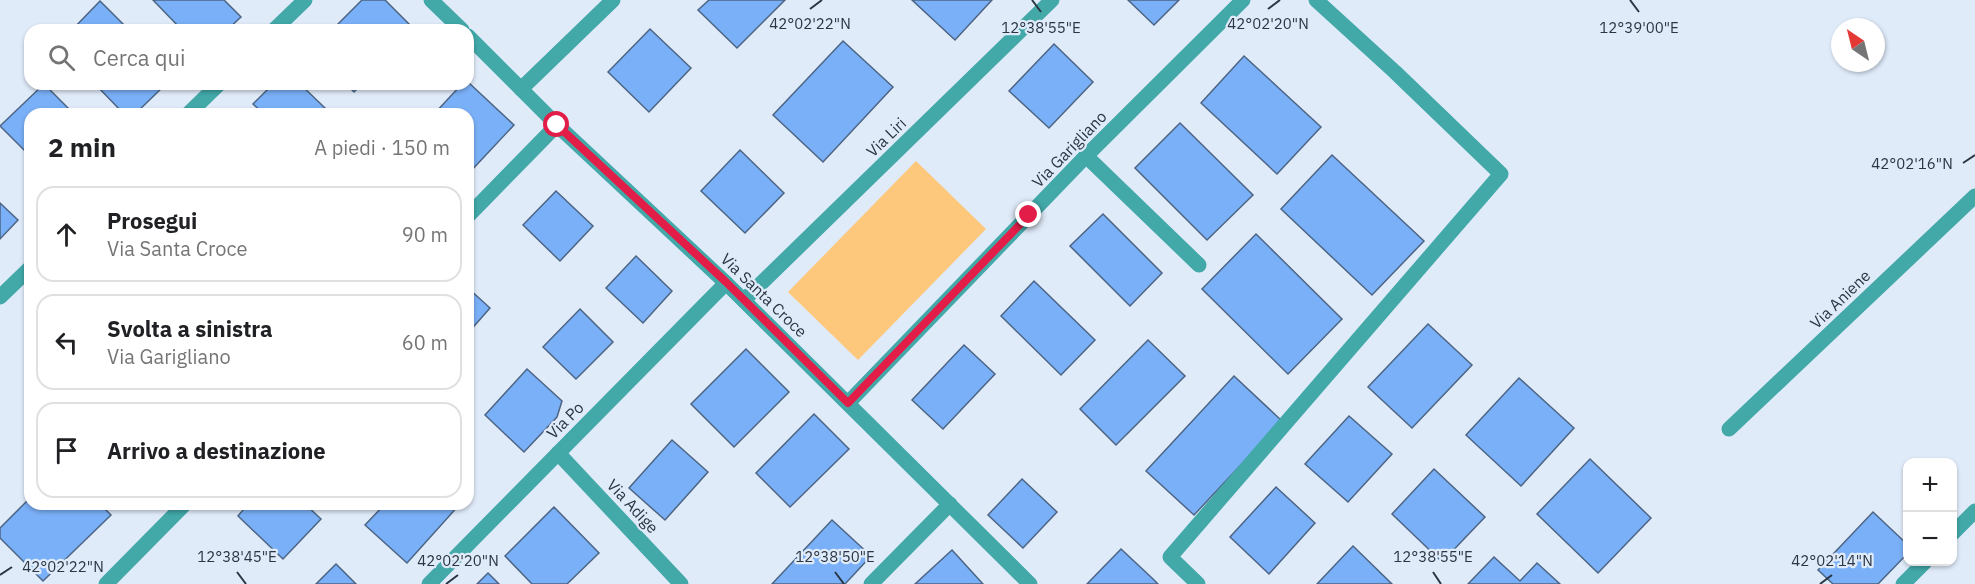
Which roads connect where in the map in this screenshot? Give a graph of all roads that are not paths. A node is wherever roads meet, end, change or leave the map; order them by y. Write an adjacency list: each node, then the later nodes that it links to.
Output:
1 (305, 0): 7 (street)
2 (431, 0): 8 (street)
3 (612, 0): 10 (street)
4 (1052, 0): 21 (street, Via Liri)
5 (1243, 0): 14 (street, Via Garigliano)
6 (1316, 0): 35 (street)
7 (280, 24)
8 (456, 24)
9 (474, 42): 10 (street, Via Santa Croce)
10 (521, 89): 13 (street, Via Santa Croce)
11 (213, 90): 12 (street)
12 (194, 108)
13 (557, 125): 16 (street); 19 (street, Via Santa Croce)
14 (1086, 156): 17 (street); 22 (street, Via Garigliano)
15 (1975, 196): 23 (street, Via Aniene)
16 (474, 210)
17 (1199, 265)
18 (24, 274): 20 (street)
19 (726, 282): 21 (street, Via Santa Croce); 24 (street, Via Po)
20 (0, 297)
21 (744, 300): 22 (street, Via Santa Croce)
22 (848, 403): 25 (street, Via Santa Croce)
23 (1729, 429)
24 (558, 453): 31 (street, Via Po); 32 (street, Via Adige)
25 (950, 504): 33 (street); 34 (street, Via Santa Croce)
26 (179, 510): 30 (street)
27 (1975, 511): 28 (street)
28 (1957, 530)
29 (1920, 566): 36 (street)
30 (106, 584)
31 (429, 584)
32 (681, 584)
33 (871, 584)
34 (1030, 584)
35 (1198, 584)
36 (1903, 584)

